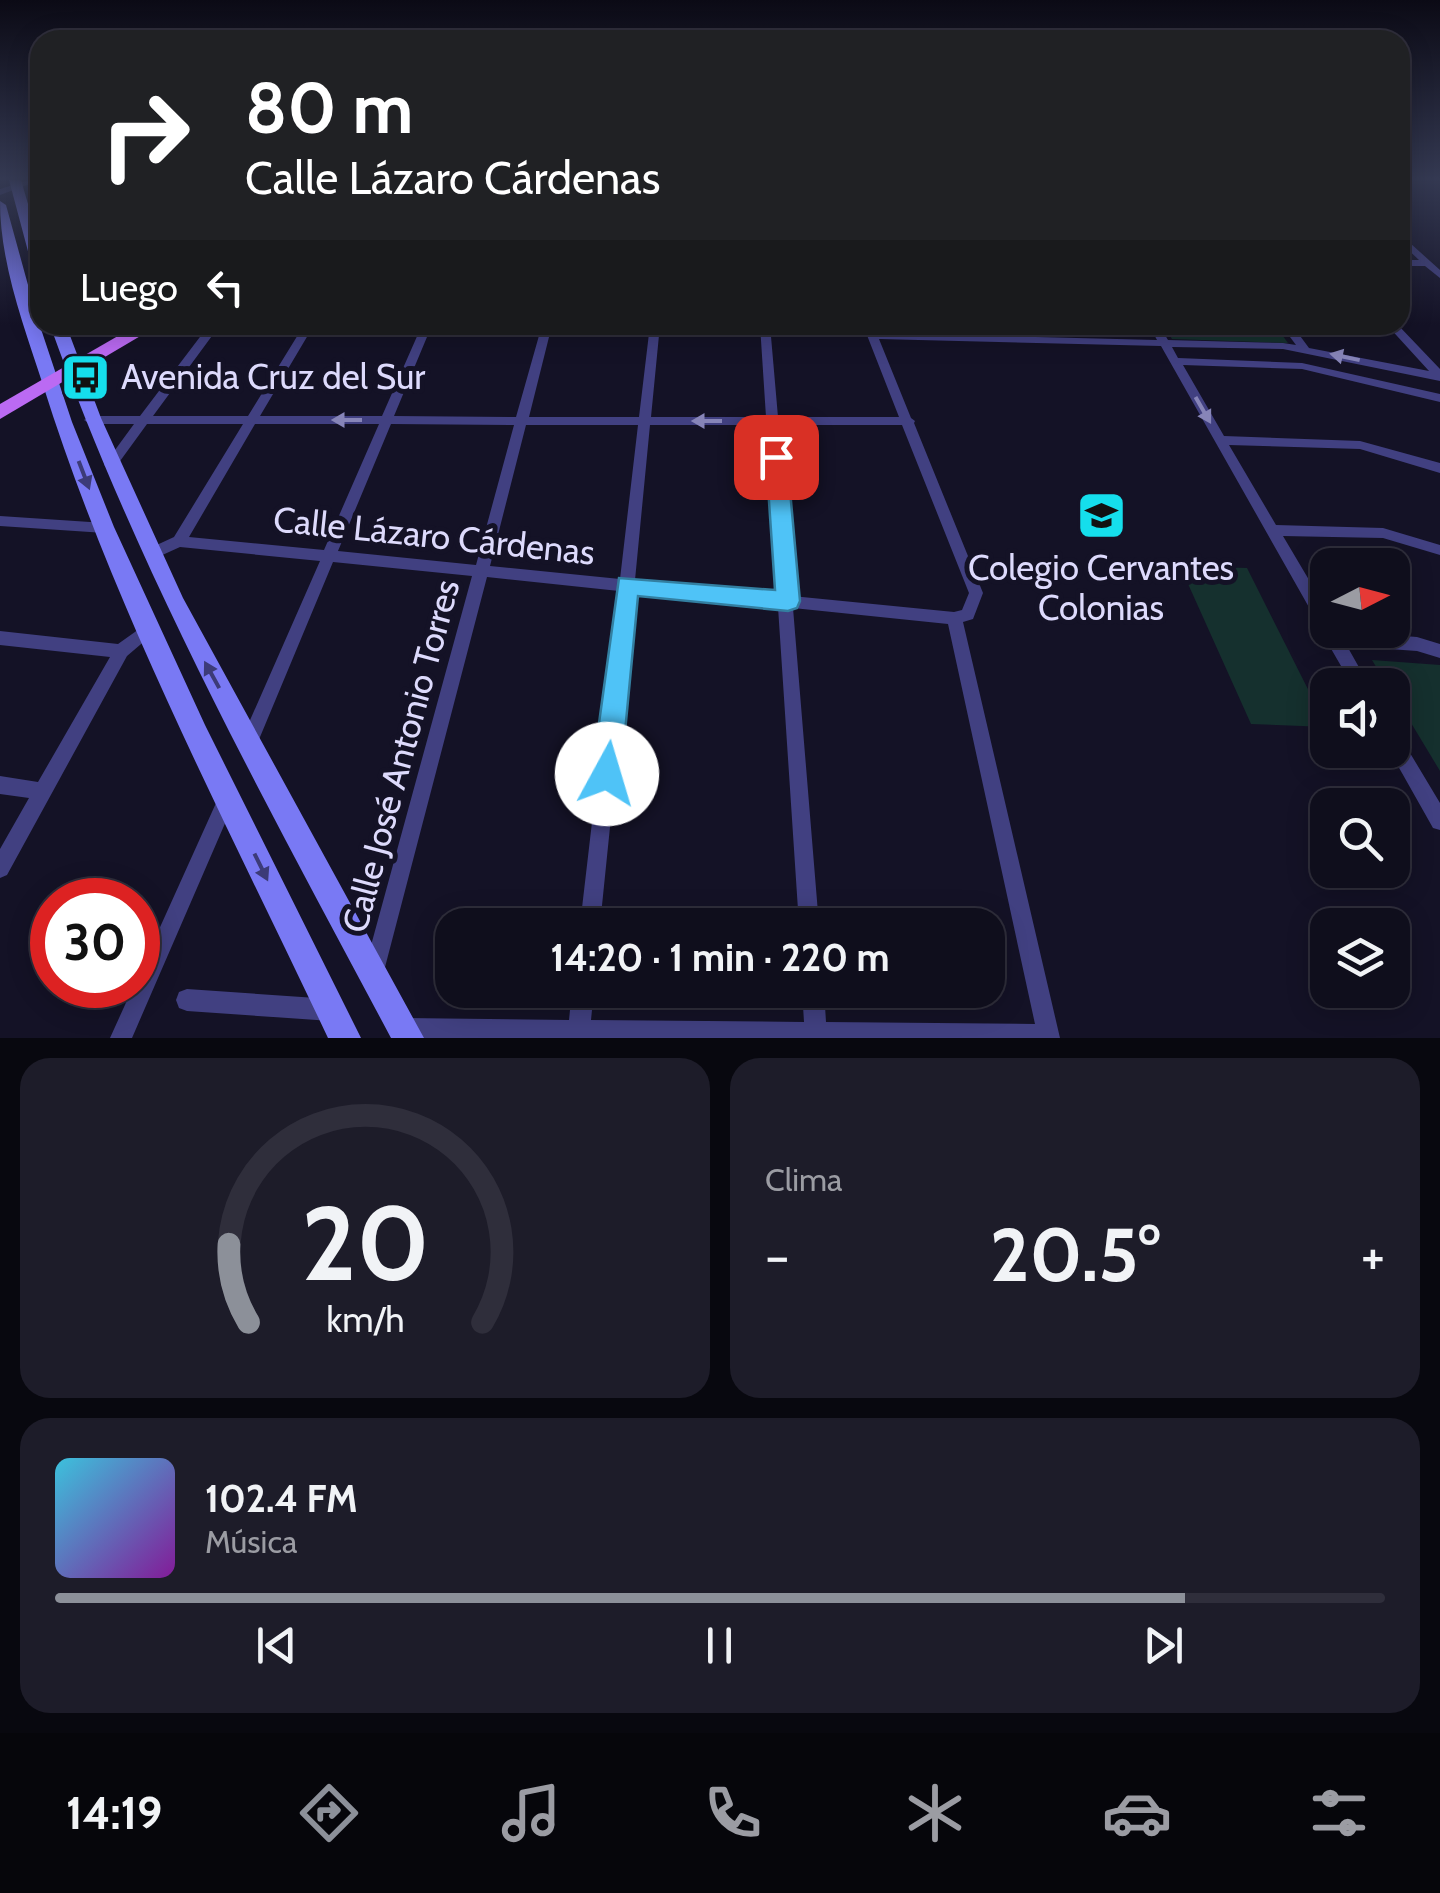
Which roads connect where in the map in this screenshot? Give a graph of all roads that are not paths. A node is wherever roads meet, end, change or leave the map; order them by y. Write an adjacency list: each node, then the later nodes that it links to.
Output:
1 (2, 228): 3 (main road)
2 (1410, 245): 4 (street)
3 (6, 262): 6 (main road)
4 (1434, 263): 5 (street)
5 (1440, 275)
6 (30, 329)
7 (32, 335): 26 (main road)
8 (62, 335): 25 (main road)
9 (108, 335): 25 (main road)
10 (129, 335): 25 (main road)
11 (207, 335): 32 (street)
12 (303, 335): 33 (street)
13 (423, 335): 34 (street)
14 (544, 335): 35 (street, Calle José Antonio Torres)
15 (654, 335): 36 (street)
16 (766, 335): 37 (street)
17 (873, 335): 38 (street)
18 (978, 335): 22 (street)
19 (1160, 335): 22 (street)
20 (1294, 335): 23 (street)
21 (1401, 335): 27 (street)
22 (1164, 342): 23 (street); 24 (street)
23 (1304, 348): 27 (street, one-way to 23)
24 (1175, 361): 29 (street); 39 (street, one-way to 39)
25 (71, 362): 26 (main road); 31 (main road)
26 (47, 376): 28 (main road); 30 (main road); 43 (main road, one-way to 43)
27 (1440, 377)
28 (0, 394)
29 (1440, 398)
30 (0, 413)
31 (90, 420): 32 (street); 40 (main road)
32 (143, 420): 33 (street); 40 (street)
33 (252, 420): 34 (street, one-way to 33); 45 (street)
34 (387, 420): 35 (street); 48 (street)
35 (522, 420): 36 (street); 49 (street, Calle José Antonio Torres)
36 (646, 420): 37 (street, one-way to 36); 50 (street)
37 (774, 421): 38 (street); 52 (street)
38 (909, 421): 53 (street)
39 (1220, 440): 41 (street); 44 (street)
40 (110, 465): 47 (main road)
41 (1440, 468)
42 (0, 521): 43 (street)
43 (105, 528): 54 (main road)
44 (1272, 530): 46 (street); 51 (street)
45 (179, 541): 47 (street); 48 (street, Calle Lázaro Cárdenas)
46 (1440, 550)
47 (153, 554): 59 (main road, one-way to 47)
48 (329, 555): 49 (street, Calle Lázaro Cárdenas); 59 (street)
49 (482, 570): 50 (street, Calle Lázaro Cárdenas); 68 (street, Calle José Antonio Torres)
50 (627, 585): 52 (street, Calle Lázaro Cárdenas); 66 (street)
51 (1310, 596)
52 (788, 601): 53 (street, Calle Lázaro Cárdenas); 67 (street)
53 (954, 618): 76 (street)
54 (149, 628): 57 (street); 63 (main road)
55 (0, 638): 57 (street)
56 (1410, 643): 58 (street)
57 (121, 651): 62 (street)
58 (1440, 652)
59 (249, 742): 68 (main road)
60 (1409, 768): 64 (street)
61 (0, 785): 62 (street)
62 (43, 791): 65 (street)
63 (227, 797): 72 (main road, one-way to 72); 77 (street)
64 (1440, 821)
65 (0, 868)
66 (592, 908)
67 (808, 908)
68 (374, 972): 73 (main road)
69 (187, 1000): 72 (street)
70 (581, 1008): 74 (street)
71 (814, 1008): 75 (street)
72 (332, 1010): 78 (main road)
73 (406, 1034): 74 (street)
74 (579, 1034): 75 (street)
75 (816, 1035): 76 (street)
76 (1049, 1037)
77 (121, 1038)
78 (344, 1038)

